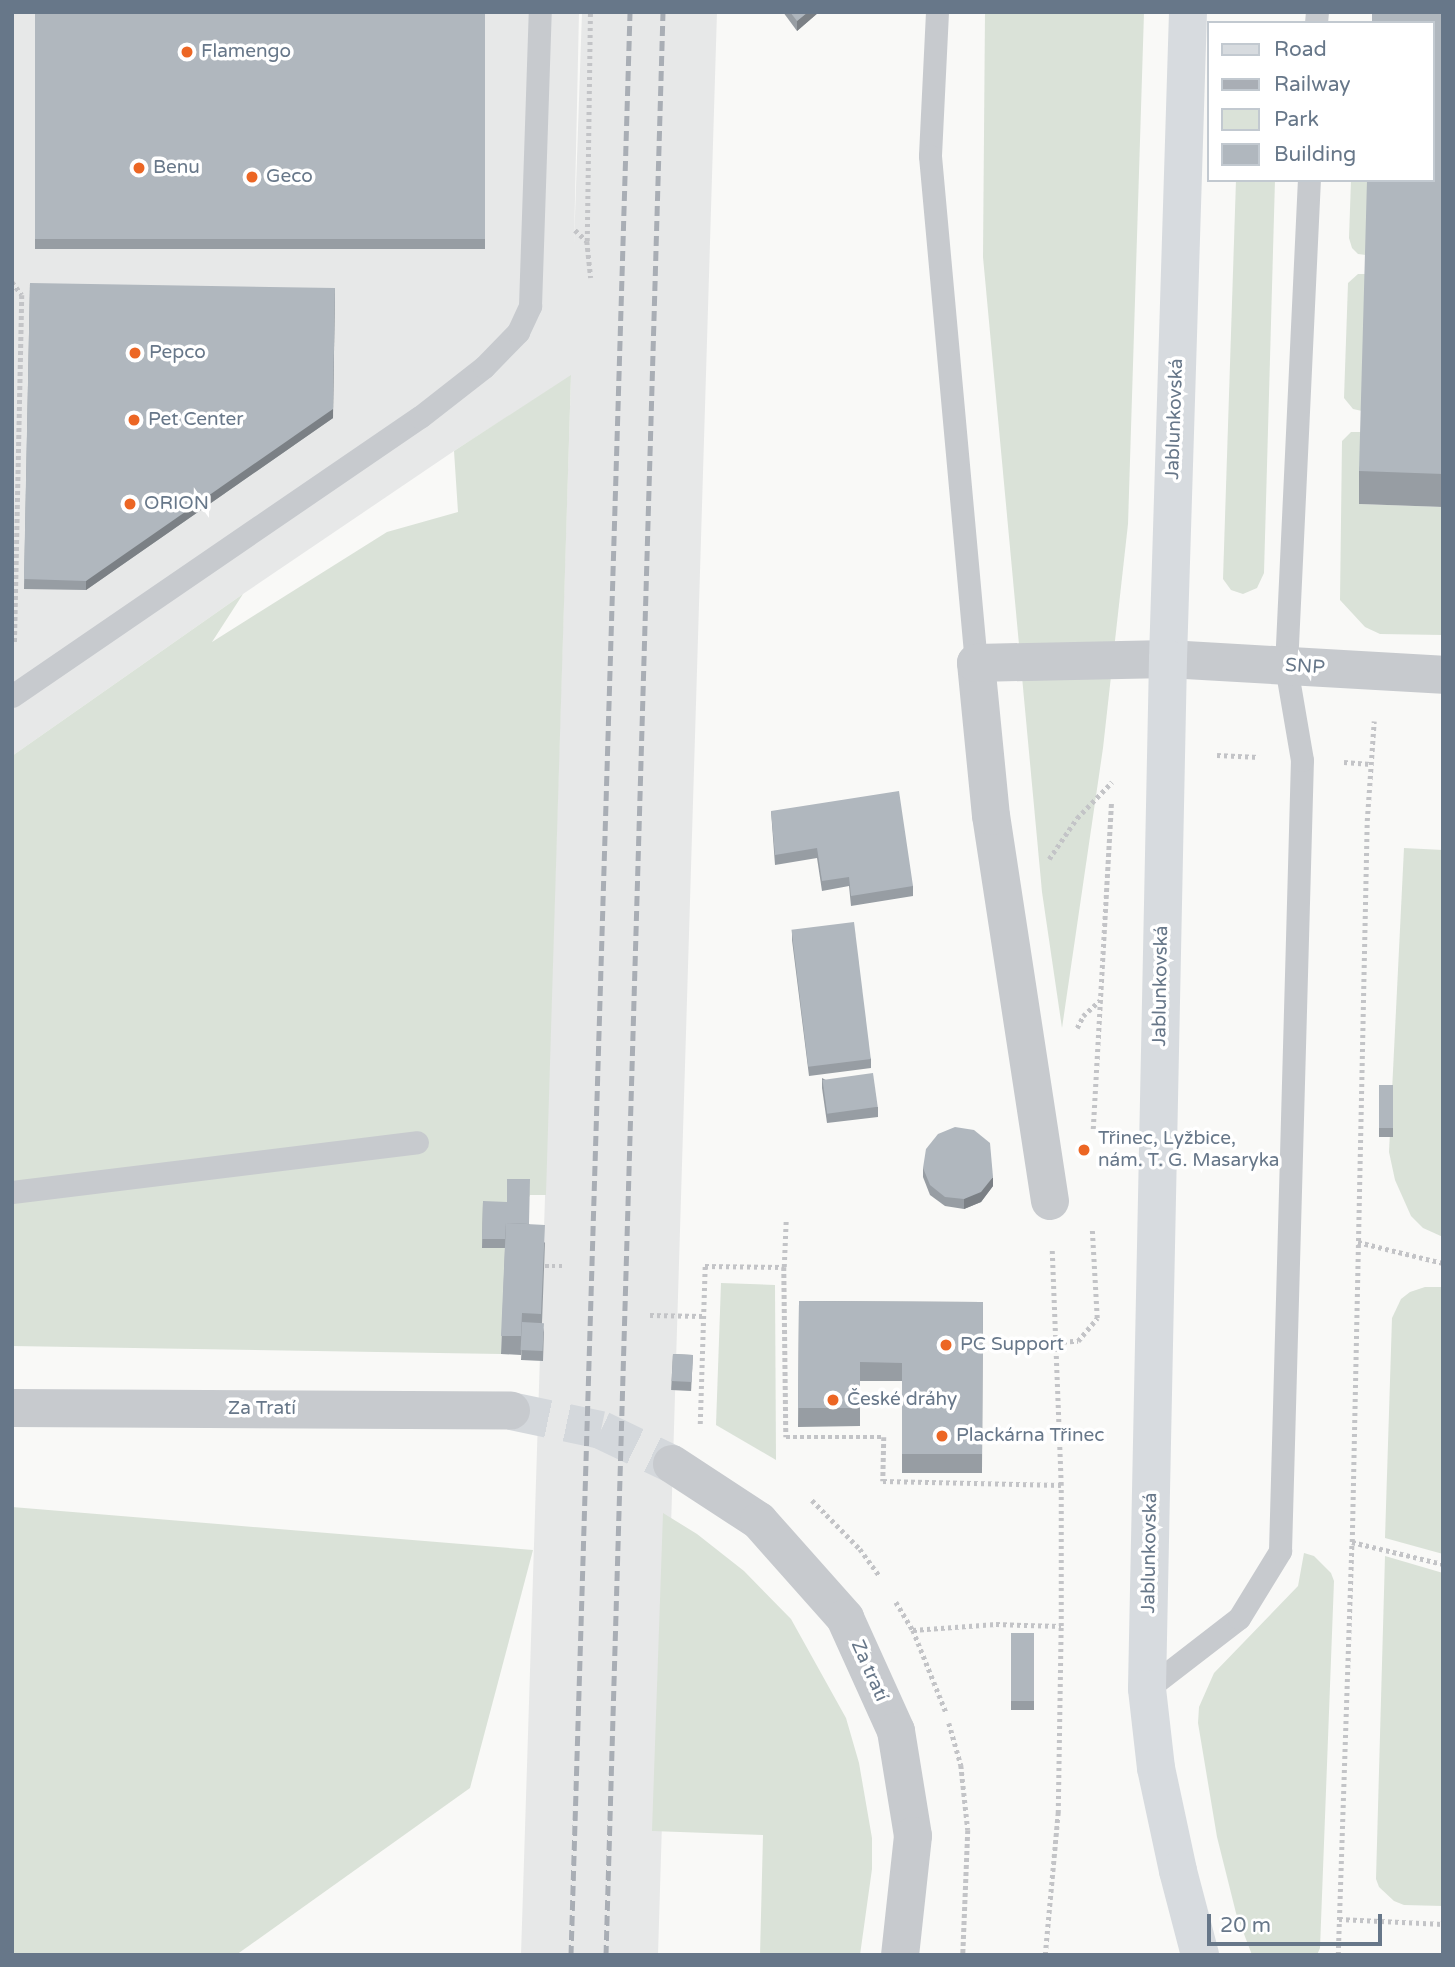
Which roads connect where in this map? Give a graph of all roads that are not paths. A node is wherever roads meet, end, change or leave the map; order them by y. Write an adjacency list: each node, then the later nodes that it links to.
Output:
1 (540, 12): 9 (lane)
2 (937, 12): 6 (lane)
3 (1188, 12): 5 (main road, Jablunkovská)
4 (1309, 182): 7 (lane)
5 (1168, 659): 6 (street, SNP); 7 (street, SNP); 16 (main road, Jablunkovská)
6 (976, 663): 12 (street)
7 (1286, 666): 8 (street, SNP); 16 (lane)
8 (1443, 674)
9 (12, 696)
10 (417, 1142): 11 (lane)
11 (12, 1192)
12 (1050, 1201)
13 (12, 1408): 14 (street, Za Tratí)
14 (511, 1411)
15 (672, 1464): 17 (street, Za tratí)
16 (1147, 1689): 18 (main road, Jablunkovská)
17 (900, 1955)
18 (1200, 1955)

